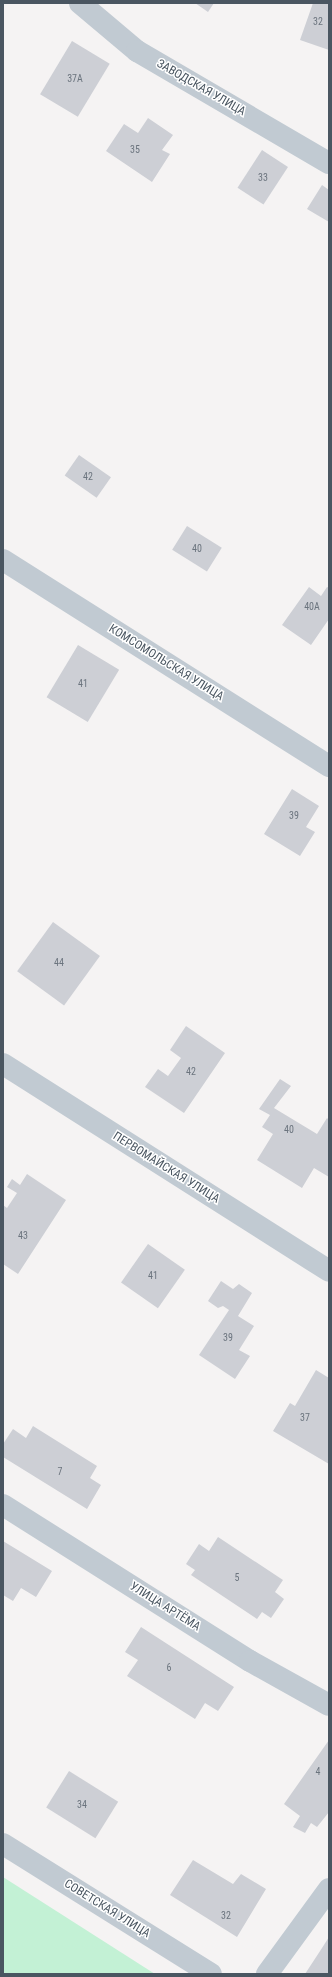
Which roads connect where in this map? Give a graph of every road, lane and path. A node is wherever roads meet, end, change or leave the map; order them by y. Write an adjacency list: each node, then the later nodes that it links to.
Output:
1 (80, 3): 2 (street, ЗАВОДСКАЯ УЛИЦА)
2 (329, 163)
3 (3, 560): 4 (street, КОМСОМОЛЬСКАЯ УЛИЦА)
4 (329, 766)
5 (3, 1064): 6 (street, ПЕРВОМАЙСКАЯ УЛИЦА)
6 (329, 1271)
7 (3, 1505): 8 (street, УЛИЦА АРТЁМА)
8 (329, 1705)
9 (3, 1844): 11 (street, СОВЕТСКАЯ УЛИЦА)
10 (329, 1889): 12 (street)
11 (211, 1974)
12 (267, 1974)

